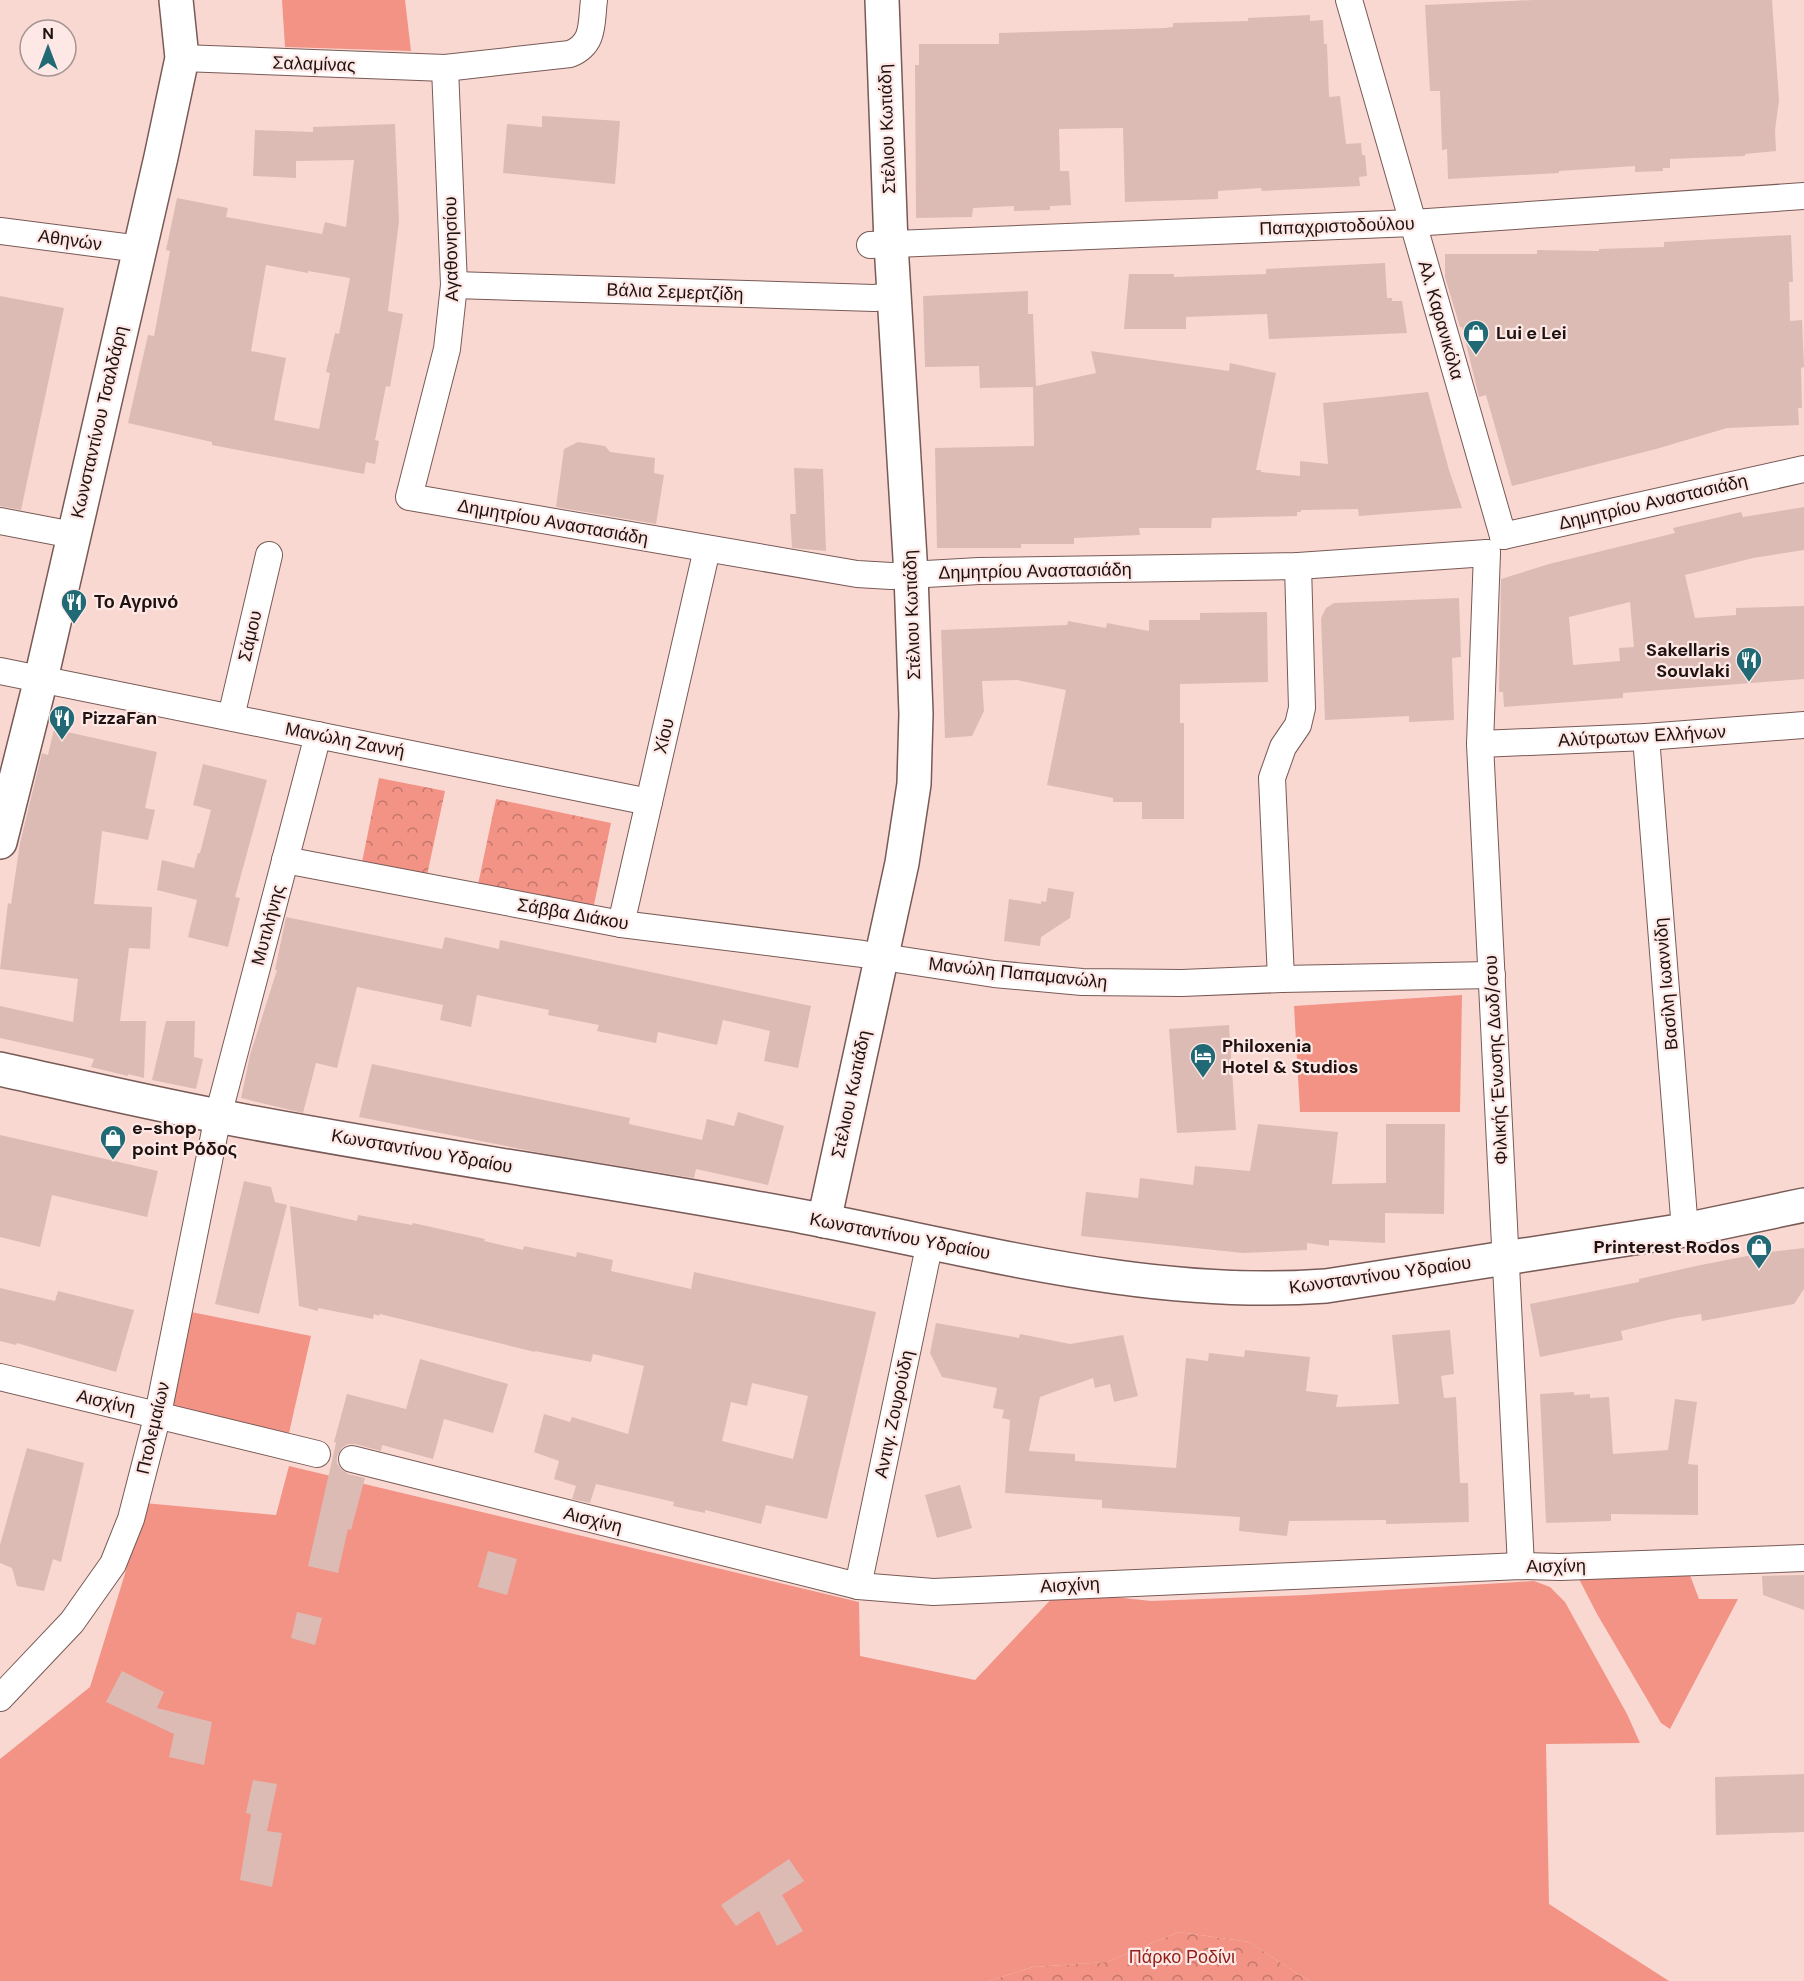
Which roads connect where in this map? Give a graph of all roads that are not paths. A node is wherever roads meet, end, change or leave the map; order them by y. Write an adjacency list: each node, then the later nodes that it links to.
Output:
1 (177, 0): 6 (street, Κωνσταντίνου Τσαλδάρη)
2 (594, 0): 7 (street, Σαλαμίνας)
3 (862, 0): 11 (street, Στέλιου Κωτιάδη)
4 (882, 0): 11 (street, Στέλιου Κωτιάδη)
5 (1349, 0): 9 (street, Αλ. Καρανικόλα)
6 (182, 58): 7 (street, Σαλαμίνας); 12 (street, Κωνσταντίνου Τσαλδάρη)
7 (445, 68): 13 (street, Αγαθονησίου)
8 (1804, 196): 9 (street, Παπαχριστοδούλου)
9 (1413, 223): 11 (street, Παπαχριστοδούλου); 19 (street, Αλ. Καρανικόλα)
10 (0, 231): 12 (street, Αθηνών)
11 (881, 244): 14 (street, Στέλιου Κωτιάδη)
12 (140, 249): 18 (street, Κωνσταντίνου Τσαλδάρη)
13 (454, 285): 14 (street, Βάλια Σεμερτζίδη); 16 (street, Αγαθονησίου)
14 (884, 297): 23 (street, Στέλιου Κωτιάδη)
15 (1804, 469): 19 (street, Δημητρίου Αναστασιάδη)
16 (409, 497): 20 (street, Δημητρίου Αναστασιάδη)
17 (0, 521): 18 (street)
18 (73, 535): 25 (street, Κωνσταντίνου Τσαλδάρη)
19 (1495, 545): 22 (street, Δημητρίου Αναστασιάδη); 30 (street, Φιλικής Ένωσης Δωδ/σου)
20 (707, 549): 23 (street, Δημητρίου Αναστασιάδη); 31 (street, Χίου)
21 (268, 555): 26 (street, Σάμου)
22 (1298, 566): 23 (street, Δημητρίου Αναστασιάδη); 37 (street)
23 (901, 575): 35 (street, Στέλιου Κωτιάδη)
24 (0, 671): 25 (street, Μανώλη Ζαννή)
25 (41, 679): 26 (street, Μανώλη Ζαννή); 32 (street, Κωνσταντίνου Τσαλδάρη)
26 (231, 717): 28 (street, Μανώλη Ζαννή)
27 (1804, 726): 29 (street, Αλύτρωτων Ελλήνων)
28 (318, 735): 31 (street, Μανώλη Ζαννή); 33 (street, Μυτιλήνης)
29 (1646, 737): 30 (street, Αλύτρωτων Ελλήνων); 42 (street, Βασίλη Ιωαννίδη)
30 (1480, 744): 36 (street, Φιλικής Ένωσης Δωδ/σου)
31 (649, 802): 34 (street, Χίου)
32 (0, 842)
33 (285, 860): 34 (street, Σάββα Διάκου); 39 (street, Μυτιλήνης)
34 (621, 924): 35 (street, Σάββα Διάκου)
35 (872, 956): 37 (street, Μανώλη Παπαμανώλη); 41 (street, Στέλιου Κωτιάδη)
36 (1492, 975): 37 (street, Μανώλη Παπαμανώλη); 44 (street, Φιλικής Ένωσης Δωδ/σου)
37 (1281, 979)
38 (0, 1069): 39 (street, Κωνσταντίνου Υδραίου)
39 (218, 1116): 41 (street, Κωνσταντίνου Υδραίου); 46 (street, Πτολεμαίων)
40 (1804, 1205): 42 (street, Κωνσταντίνου Υδραίου)
41 (814, 1219): 43 (street, Κωνσταντίνου Υδραίου)
42 (1685, 1230): 44 (street, Κωνσταντίνου Υδραίου)
43 (930, 1242): 44 (street, Κωνσταντίνου Υδραίου); 51 (street, Αντιγ. Ζουρούδη)
44 (1505, 1257): 50 (street, Φιλικής Ένωσης Δωδ/σου)
45 (0, 1377): 46 (street, Αισχίνη)
46 (158, 1414): 47 (street, Αισχίνη); 52 (street, Πτολεμαίων)
47 (317, 1454)
48 (352, 1459): 51 (street, Αισχίνη)
49 (1804, 1558): 50 (street, Αισχίνη)
50 (1521, 1566): 51 (street, Αισχίνη)
51 (858, 1586)
52 (2, 1694)

